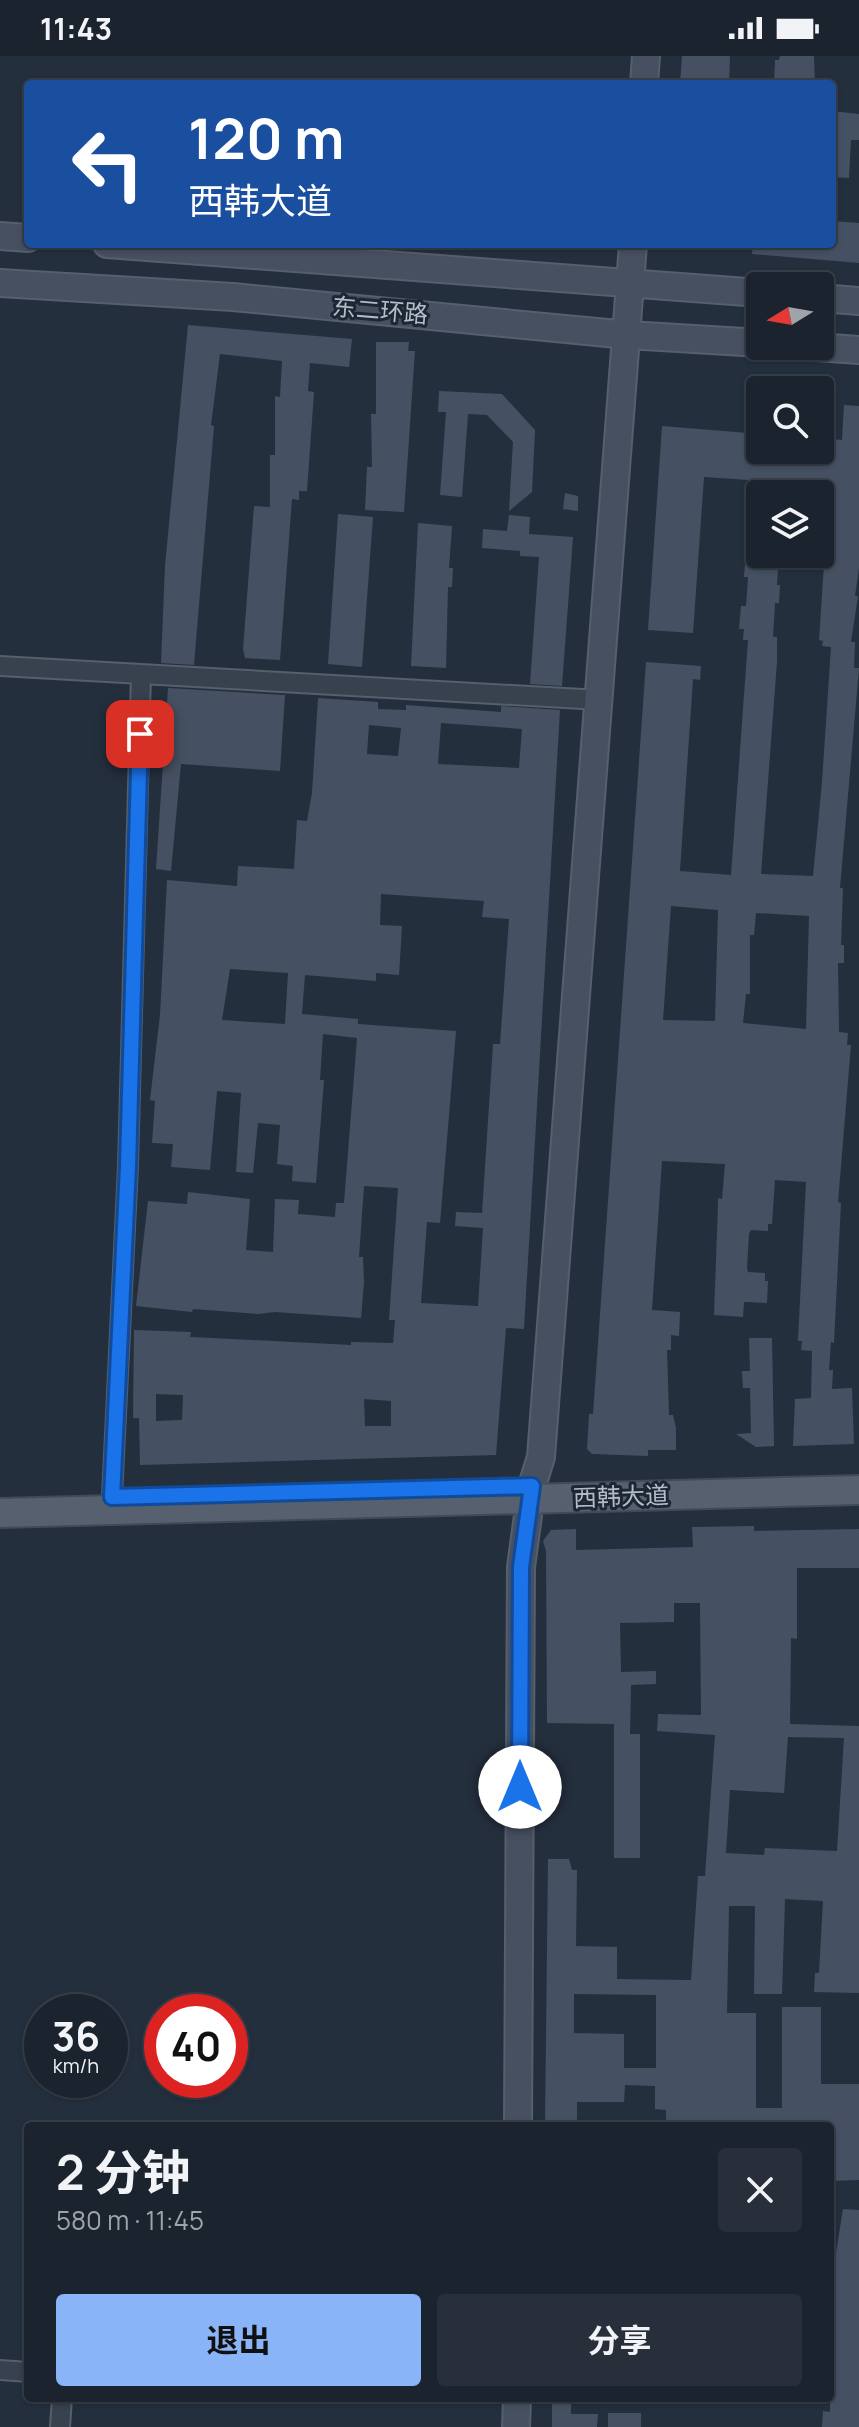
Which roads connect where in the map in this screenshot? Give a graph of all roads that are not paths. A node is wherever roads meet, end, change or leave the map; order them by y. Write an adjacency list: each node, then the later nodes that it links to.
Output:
1 (646, 56): 2 (street)
2 (644, 80)
3 (0, 236): 4 (street)
4 (24, 238)
5 (161, 248): 8 (street, 东二环路)
6 (633, 248): 8 (street)
7 (0, 283): 12 (street, 东二环路)
8 (631, 283): 9 (street, 东二环路); 12 (street)
9 (746, 292)
10 (834, 299): 11 (street)
11 (859, 301)
12 (628, 335): 13 (street, 东二环路); 18 (street)
13 (746, 342)
14 (834, 348): 15 (street)
15 (859, 350)
16 (0, 666): 17 (street)
17 (141, 674): 18 (street); 22 (street)
18 (600, 700): 21 (street)
19 (859, 1476): 21 (main road, 西韩大道)
20 (859, 1490): 21 (main road, 西韩大道)
21 (532, 1493): 22 (main road, 西韩大道); 24 (main road, 西韩大道); 25 (street)
22 (112, 1497): 23 (main road, 西韩大道)
23 (0, 1499)
24 (0, 1513)
25 (518, 2122)
26 (0, 2370): 27 (street)
27 (24, 2372)
28 (62, 2402): 30 (street)
29 (517, 2402): 31 (street)
30 (60, 2427)
31 (516, 2427)

